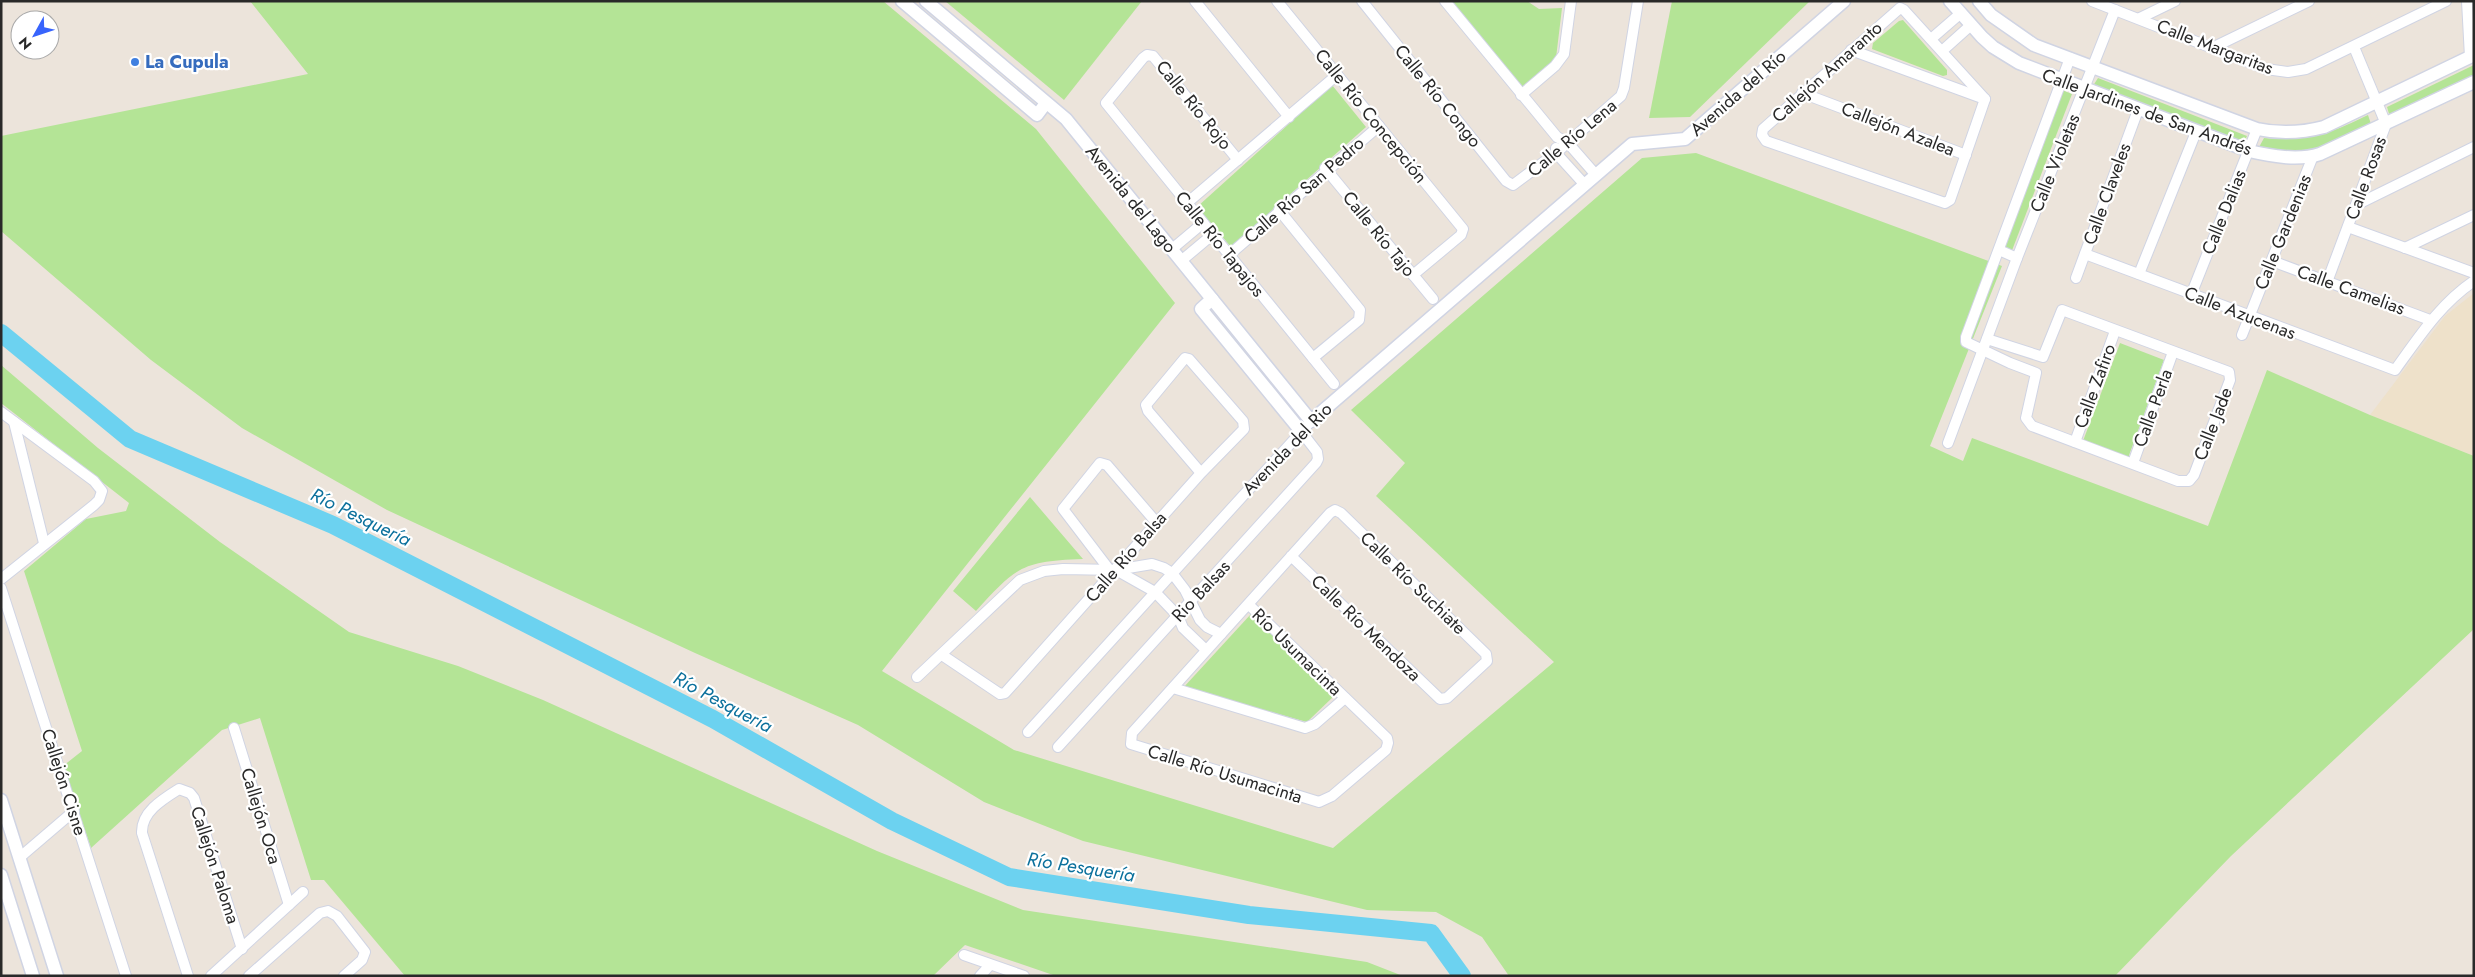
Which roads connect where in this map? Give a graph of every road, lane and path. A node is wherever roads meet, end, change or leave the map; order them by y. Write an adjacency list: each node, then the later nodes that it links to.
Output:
1 (902, 1): 21 (street)
2 (926, 1): 18 (street, Avenida del Lago)
3 (1195, 1): 41 (street)
4 (1277, 1): 31 (street, Calle Río Concepción)
5 (1362, 1): 56 (street, Calle Río Congo)
6 (1445, 1): 36 (street)
7 (1570, 1): 36 (street)
8 (1638, 1): 47 (street, Calle Río Lena)
9 (1844, 1): 55 (street, Avenida del Río)
10 (1950, 1): 20 (street, Calle Jardines de San Andrés)
11 (2092, 1): 17 (street, Calle Margaritas)
12 (2175, 1): 19 (street)
13 (2308, 1): 24 (street)
14 (2446, 1): 23 (street, Calle Margaritas)
15 (2467, 1): 28 (street)
16 (1981, 3): 20 (street); 29 (street, Calle Jardines de San Andrés)
17 (2115, 10): 19 (street, Calle Margaritas); 30 (street, Calle Violetas)
18 (938, 12): 21 (street); 39 (street, Avenida del Lago)
19 (2140, 18): 24 (street, Calle Margaritas)
20 (1966, 19): 22 (street); 26 (street); 32 (street, Calle Jardines de San Andrés)
21 (928, 23): 39 (street)
22 (1931, 39): 25 (street, Callejón Amaranto); 26 (street, Callejón Amaranto)
23 (2354, 47): 24 (street, Calle Margaritas); 38 (street, Calle Rosas)
24 (2212, 48)
25 (1850, 50): 35 (street, Callejón Amaranto); 37 (street)
26 (1942, 51): 37 (street, Callejón Amaranto)
27 (1147, 55): 53 (street, Calle Río Rojo); 58 (street, Calle Río Tapajos)
28 (2472, 56): 38 (street, Calle Jardines de San Andrés)
29 (2070, 58): 30 (street, Calle Jardines de San Andrés); 32 (street, Calle Violetas)
30 (2093, 68): 34 (street, Calle Violetas); 44 (street, Calle Jardines de San Andrés)
31 (1337, 75): 41 (street); 43 (street, Calle Río Concepción)
32 (2062, 80): 34 (street, Calle Jardines de San Andrés); 67 (street, Calle Violetas)
33 (2474, 82): 42 (street, Calle Jardines de San Andrés)
34 (2085, 89): 40 (street, Calle Jardines de San Andrés); 70 (street, Calle Violetas)
35 (1802, 93): 51 (street, Callejón Azalea); 51 (street, Callejón Amaranto)
36 (1521, 95): 46 (street)
37 (1986, 99): 51 (street, Callejón Amaranto)
38 (2378, 102): 42 (street, Calle Rosas); 44 (street, Calle Jardines de San Andrés)
39 (1046, 103): 66 (street, Avenida del Lago)
40 (2138, 110): 45 (street, Calle Jardines de San Andrés); 68 (street, Calle Claveles)
41 (1289, 117): 53 (street)
42 (2386, 124): 52 (street, Calle Jardines de San Andrés); 59 (street, Calle Rosas)
43 (1378, 126): 54 (street, Calle Río San Pedro); 75 (street, Calle Río Concepción)
44 (2257, 129): 49 (street, Calle Dalias)
45 (2196, 132): 49 (street, Calle Jardines de San Andrés); 74 (street)
46 (1556, 136): 47 (street); 50 (street)
47 (1568, 143): 50 (street, Calle Río Lena); 55 (street)
48 (2474, 147): 59 (street)
49 (2249, 151): 52 (street, Calle Jardines de San Andrés); 79 (street, Calle Dalias)
50 (1556, 152): 56 (street, Calle Río Lena); 57 (street)
51 (1966, 155)
52 (2313, 156): 72 (street, Calle Gardenias)
53 (1238, 160): 58 (street)
54 (1326, 169): 60 (street, Calle Río San Pedro); 75 (street, Calle Río Tajo)
55 (1596, 175): 57 (street, Avenida del Rio)
56 (1517, 183)
57 (1585, 185): 92 (street, Avenida del Rio)
58 (1187, 203): 62 (street, Calle Río Tapajos)
59 (2356, 205): 63 (street, Calle Rosas)
60 (1279, 210): 69 (street, Calle Río San Pedro); 89 (street)
61 (2474, 215): 65 (street)
62 (1203, 223): 64 (street, Calle Río Tapajos); 66 (street)
63 (2348, 227): 65 (street); 78 (street, Calle Rosas)
64 (1212, 235): 69 (street, Calle Río Tapajos); 71 (street)
65 (2405, 248): 73 (street)
66 (1172, 250): 71 (street, Avenida del Lago)
67 (1999, 250): 70 (street); 87 (street, Calle Violetas)
68 (2085, 254): 74 (street, Calle Azucenas); 76 (street, Calle Claveles)
69 (1229, 255): 89 (street, Calle Río Tapajos)
70 (2016, 258): 86 (street, Calle Violetas)
71 (1181, 261): 80 (street, Avenida del Lago)
72 (2272, 261): 78 (street, Calle Camelias); 82 (street, Calle Gardenias)
73 (2474, 273)
74 (2138, 274): 79 (street, Calle Azucenas)
75 (1413, 275): 81 (street, Calle Río Tajo)
76 (2076, 278)
77 (2474, 281): 83 (street)
78 (2327, 282): 83 (street, Calle Camelias)
79 (2191, 295): 82 (street, Calle Azucenas)
80 (1212, 299): 92 (street, Avenida del Lago); 94 (street)
81 (1433, 299)
82 (2249, 317): 83 (street, Calle Azucenas); 85 (street, Calle Gardenias)
83 (2430, 320)
84 (2115, 331): 86 (street, Calle Jade); 88 (street, Calle Jade); 95 (street, Calle Zafiro)
85 (2242, 335)
86 (1987, 339): 87 (street, Calle Violetas)
87 (1982, 351): 95 (street, Calle Jade); 96 (street, Calle Violetas)
88 (2173, 352): 97 (street, Calle Perla); 97 (street, Calle Jade)
89 (1313, 358): 90 (street, Calle Río Tapajos)
90 (1334, 384)
91 (1, 412): 93 (street)
92 (1311, 421): 94 (street, Avenida del Rio)
93 (14, 422): 100 (street); 100 (street)
94 (1300, 430): 103 (street, Avenida del Rio); 107 (street, Rio Balsas)
95 (2075, 442): 97 (street, Calle Jade)
96 (1948, 443)
97 (2133, 463)
98 (1201, 473): 98 (street, Calle Río Balsa); 99 (street, Calle Río Balsa)
99 (1156, 522): 102 (street, Calle Río Balsa); 102 (street)
100 (44, 543): 104 (street)
101 (1291, 556): 108 (street); 116 (street, Calle Río Mendoza); 116 (street, Calle Río Suchiate)
102 (1112, 569): 103 (street); 106 (street); 112 (street); 112 (street, Calle Río Balsa)
103 (1172, 573): 106 (street, Avenida del Rio); 107 (street)
104 (1, 579)
105 (1, 588): 123 (street, Callejón Cisne)
106 (1155, 592): 109 (street); 118 (street, Avenida del Rio)
107 (1191, 603): 109 (street, Rio Balsas); 110 (street)
108 (1249, 605): 110 (street, Río Usumacinta); 115 (street, Río Usumacinta)
109 (1178, 616): 111 (street); 120 (street, Rio Balsas)
110 (1221, 634): 111 (street, Río Usumacinta)
111 (1206, 650): 114 (street, Río Usumacinta)
112 (942, 655): 113 (street)
113 (916, 677)
114 (1173, 688): 115 (street); 119 (street, Río Usumacinta)
115 (1345, 698): 122 (street, Río Usumacinta)
116 (1442, 700)
117 (234, 728): 127 (street, Callejón Oca)
118 (1028, 732)
119 (1131, 744): 122 (street, Calle Río Usumacinta)
120 (1058, 747)
121 (1, 800): 124 (street)
122 (1319, 802)
123 (74, 811): 124 (street); 133 (street, Callejón Cisne)
124 (19, 858): 132 (street)
125 (1, 875): 131 (street)
126 (303, 892): 127 (street)
127 (289, 905): 128 (street)
128 (242, 950): 134 (street, Callejón Paloma); 135 (street)
129 (964, 955): 130 (street)
130 (990, 965): 138 (street); 139 (street)
131 (33, 976)
132 (57, 976)
133 (126, 976)
134 (188, 976)
135 (211, 976)
136 (250, 976): 137 (street)
137 (344, 976)
138 (980, 976)
139 (1024, 976)

